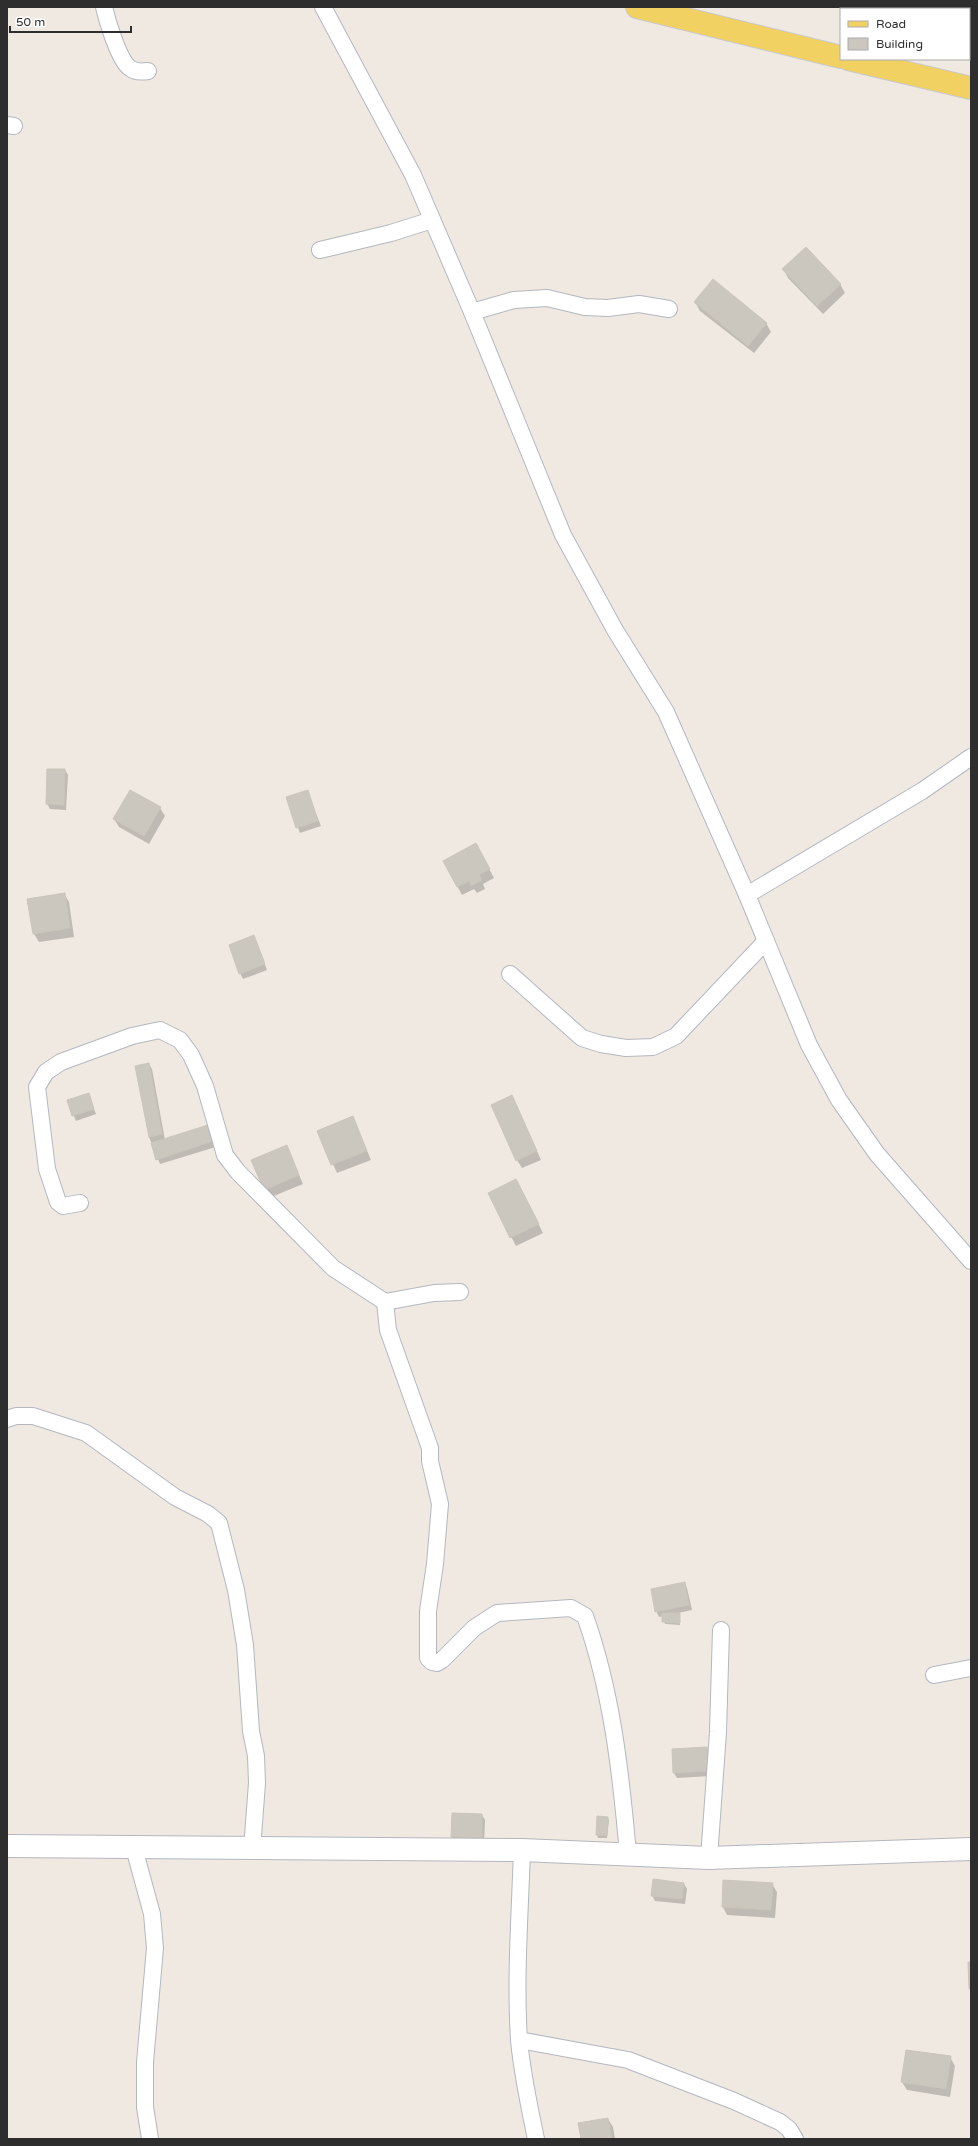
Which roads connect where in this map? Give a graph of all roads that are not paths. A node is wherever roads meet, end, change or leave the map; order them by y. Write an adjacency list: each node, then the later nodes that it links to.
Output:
1 (104, 7): 7 (street)
2 (323, 7): 9 (street)
3 (637, 7): 4 (main road)
4 (840, 57)
5 (856, 60): 6 (main road)
6 (895, 65): 8 (main road)
7 (148, 71)
8 (971, 88)
9 (432, 220): 10 (street); 12 (street)
10 (320, 250)
11 (669, 309): 12 (street)
12 (472, 312): 14 (street)
13 (971, 757): 14 (street)
14 (747, 895): 15 (street)
15 (766, 941): 16 (street); 18 (street)
16 (510, 974)
17 (80, 1203): 20 (street)
18 (971, 1261)
19 (460, 1292): 20 (street)
20 (385, 1302): 30 (street)
21 (7, 1419): 27 (street)
22 (721, 1630): 31 (street)
23 (971, 1668): 24 (street)
24 (934, 1675)
25 (7, 1846): 26 (main road)
26 (134, 1848): 27 (main road); 33 (street)
27 (252, 1849): 29 (main road)
28 (971, 1849): 31 (main road)
29 (522, 1850): 30 (main road); 32 (street)
30 (628, 1854): 31 (main road)
31 (709, 1858)
32 (520, 2040): 34 (street); 35 (street)
33 (150, 2139)
34 (536, 2139)
35 (795, 2139)

